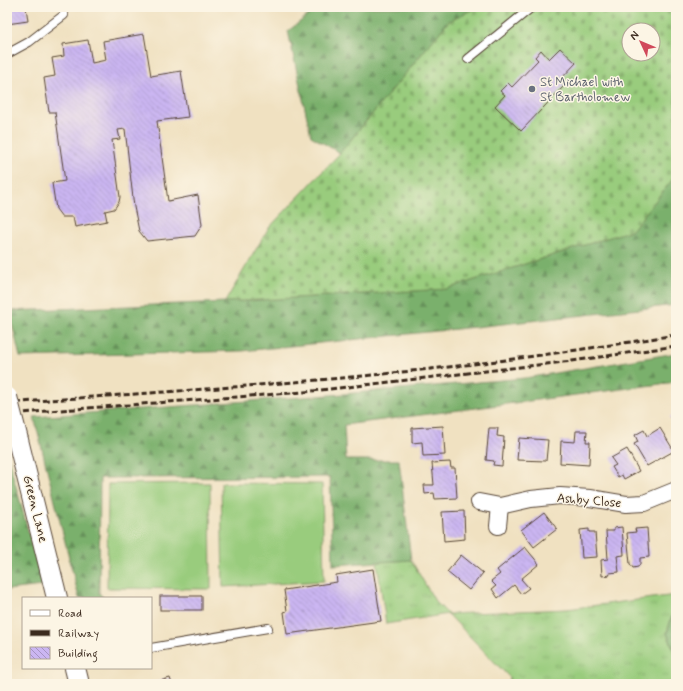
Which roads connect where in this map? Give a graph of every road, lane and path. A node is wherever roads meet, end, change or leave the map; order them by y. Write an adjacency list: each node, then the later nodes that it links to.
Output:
1 (532, 7): 4 (lane)
2 (64, 15): 3 (lane)
3 (7, 54)
4 (468, 59)
5 (7, 397): 10 (street, Green Lane, bridge)
6 (676, 490): 8 (street, Ashby Close)
7 (479, 502): 8 (street, Ashby Close)
8 (500, 506): 9 (street)
9 (498, 526)
10 (57, 597)
11 (268, 628): 12 (lane)
12 (152, 648)
13 (75, 669): 14 (street)
14 (79, 684)

